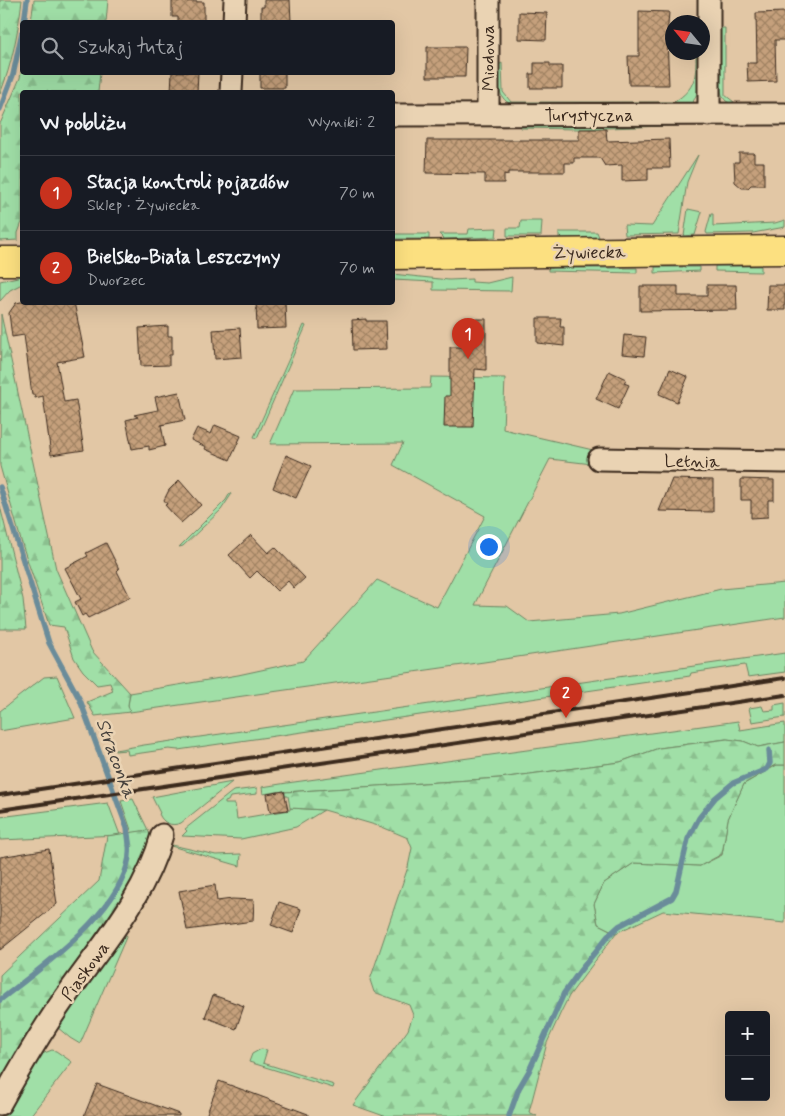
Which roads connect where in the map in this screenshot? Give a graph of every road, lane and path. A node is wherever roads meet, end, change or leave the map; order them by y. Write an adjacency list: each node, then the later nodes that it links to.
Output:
1 (235, 0): 4 (street)
2 (488, 0): 9 (street, Miodowa)
3 (709, 0): 10 (street)
4 (234, 20)
5 (232, 75): 6 (street)
6 (231, 90)
7 (785, 114): 10 (street, Turystyczna)
8 (395, 115): 9 (street, Turystyczna)
9 (488, 115): 10 (street, Turystyczna)
10 (709, 115)
11 (785, 250): 12 (main road, Żywiecka)
12 (395, 255)
13 (0, 261): 14 (main road)
14 (20, 261)
15 (599, 459): 16 (street, Letnia)
16 (785, 462)
17 (162, 835): 18 (street, Piaskowa)
18 (0, 1104)

